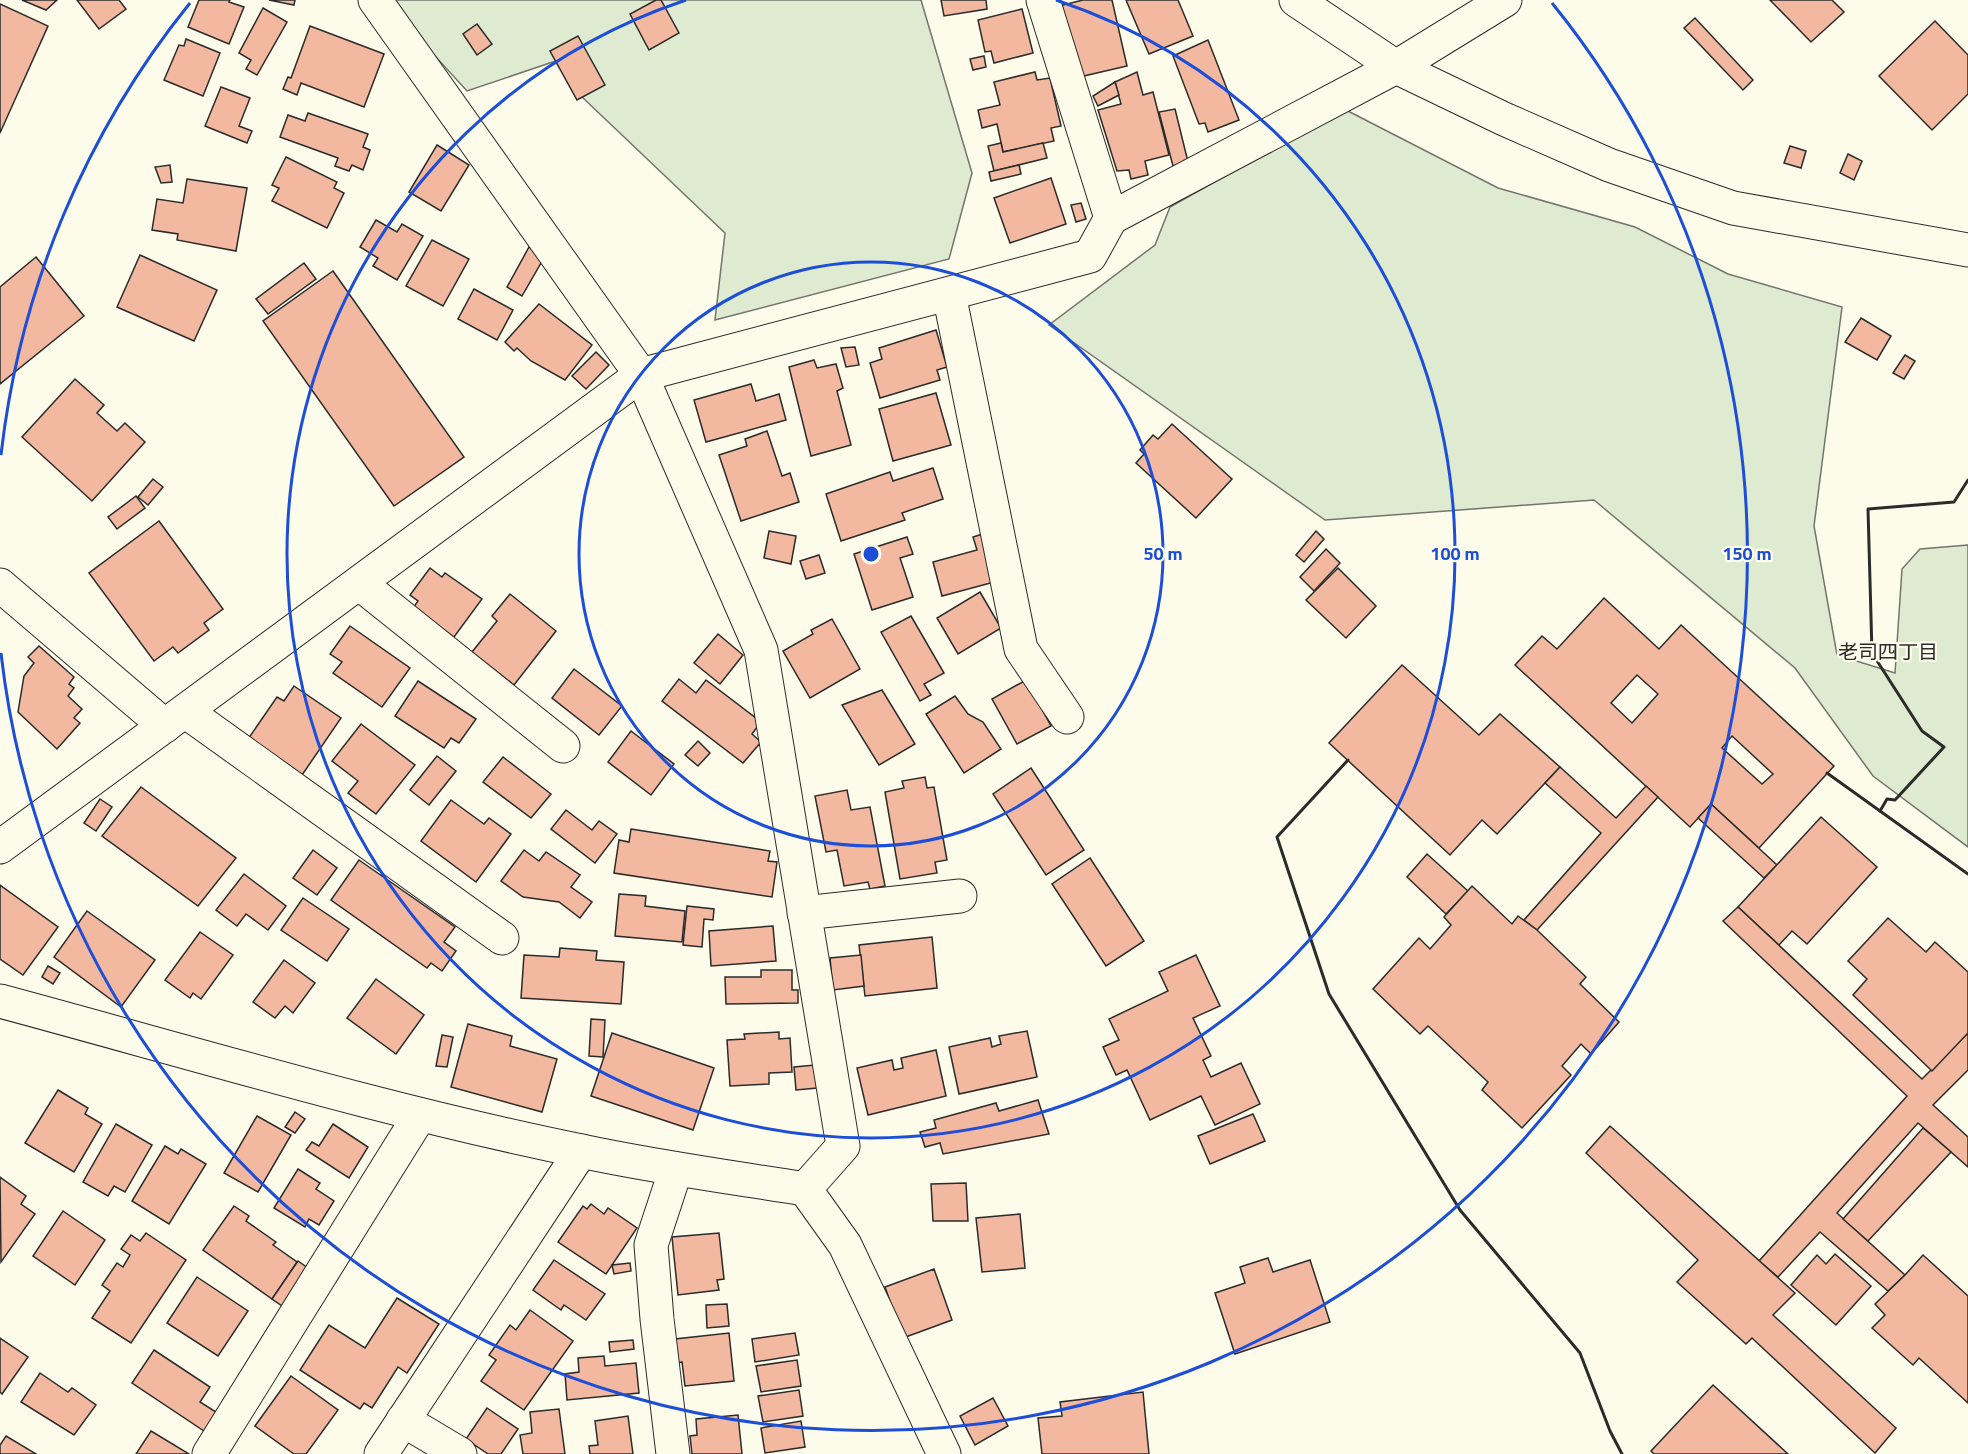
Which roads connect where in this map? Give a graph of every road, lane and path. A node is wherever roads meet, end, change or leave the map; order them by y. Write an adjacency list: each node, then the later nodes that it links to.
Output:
1 (375, 0): 9 (street)
2 (1043, 0): 6 (street)
3 (1296, 0): 5 (street)
4 (1504, 0): 5 (street)
5 (1396, 67): 6 (street); 7 (street)
6 (1111, 218): 8 (street)
7 (1968, 250)
8 (949, 294): 9 (street); 12 (street)
9 (641, 375): 10 (street); 17 (street)
10 (359, 582): 13 (street); 14 (street)
11 (0, 585): 13 (street)
12 (1067, 717)
13 (175, 718): 15 (street); 18 (street)
14 (563, 746)
15 (0, 847)
16 (960, 896): 17 (street)
17 (804, 913): 23 (street)
18 (502, 938)
19 (0, 1001): 20 (street)
20 (420, 1115): 21 (street); 25 (street)
21 (581, 1152): 22 (street); 24 (street)
22 (676, 1169): 23 (street); 28 (street)
23 (805, 1189): 29 (street)
24 (403, 1419): 26 (street); 27 (street)
25 (209, 1454)
26 (381, 1454)
27 (460, 1454)
28 (673, 1454)
29 (944, 1454)

